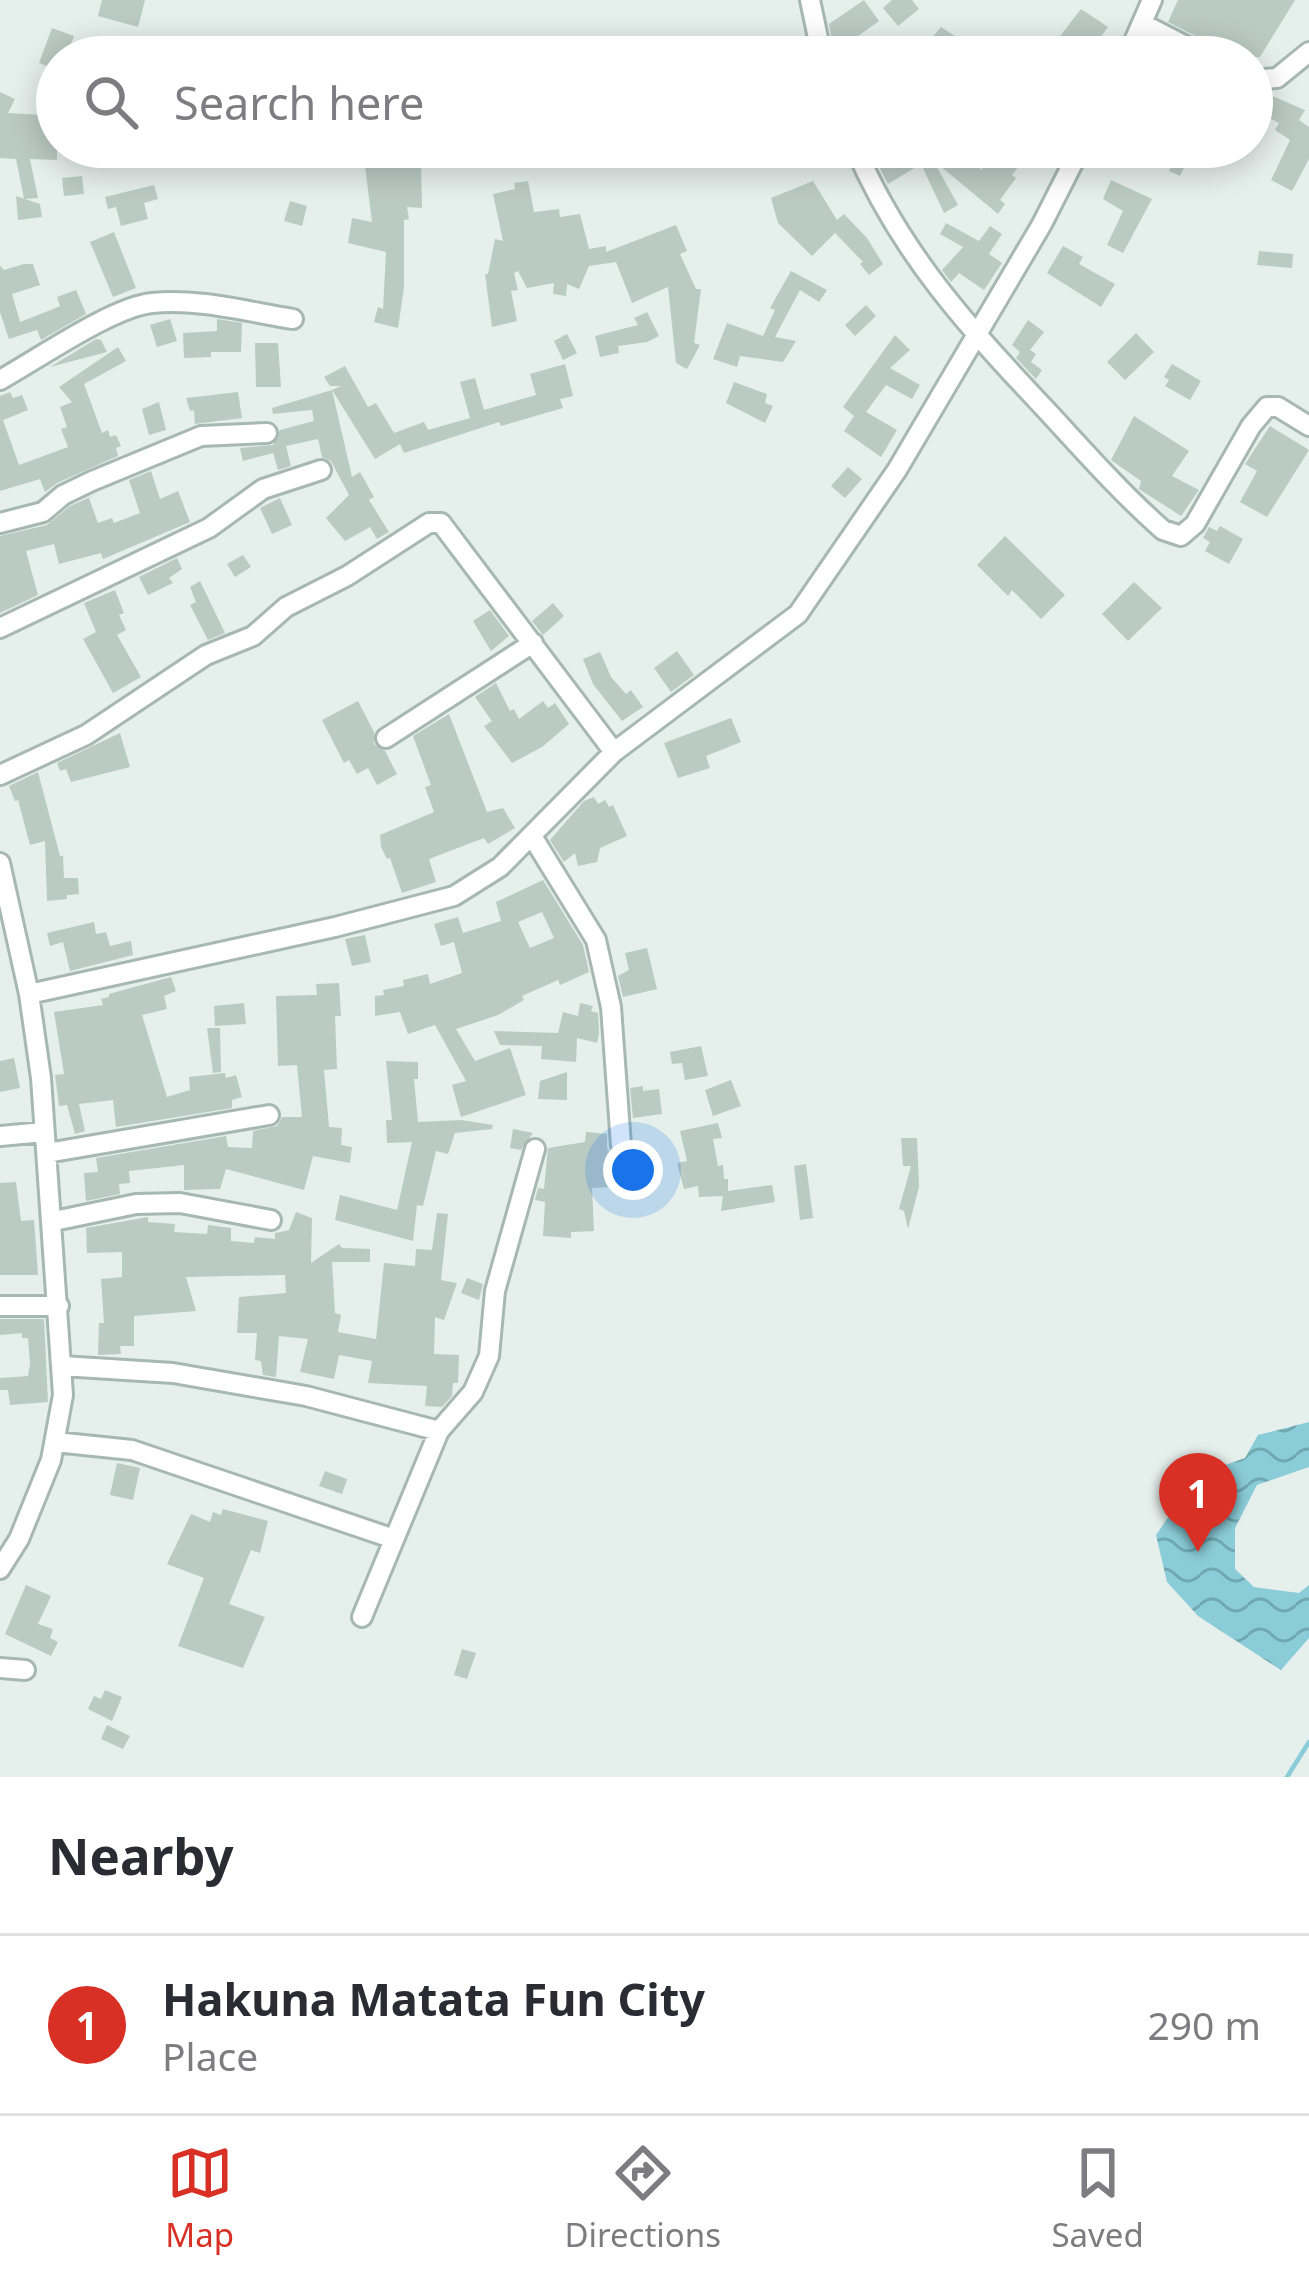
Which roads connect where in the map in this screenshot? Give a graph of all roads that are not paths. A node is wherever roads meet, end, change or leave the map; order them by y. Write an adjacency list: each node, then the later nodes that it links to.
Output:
1 (810, 0): 4 (street)
2 (1152, 0): 3 (street)
3 (1143, 25): 5 (street); 6 (street)
4 (818, 36)
5 (1138, 36)
6 (1165, 36)
7 (1309, 52): 8 (street)
8 (1273, 78)
9 (866, 168): 12 (street)
10 (1070, 168): 12 (street)
11 (293, 319): 13 (street)
12 (974, 334): 14 (street); 21 (street)
13 (0, 380)
14 (1309, 425)
15 (267, 433): 17 (street)
16 (321, 470): 18 (street)
17 (0, 523)
18 (0, 628)
19 (533, 643): 20 (street); 21 (street); 22 (street)
20 (386, 738)
21 (614, 752): 23 (street)
22 (0, 775)
23 (532, 836): 26 (street); 30 (street)
24 (0, 863): 25 (street)
25 (7, 935): 26 (street)
26 (29, 994): 28 (street)
27 (269, 1115): 32 (street)
28 (44, 1132): 29 (street); 32 (street)
29 (0, 1136)
30 (622, 1145)
31 (535, 1149): 38 (street)
32 (46, 1153): 34 (street)
33 (271, 1220): 34 (street)
34 (54, 1221): 36 (street)
35 (0, 1306): 36 (street)
36 (59, 1306): 37 (street)
37 (62, 1366): 38 (street); 39 (street)
38 (440, 1431): 40 (street)
39 (56, 1442): 40 (street); 41 (street)
40 (394, 1539): 42 (street)
41 (0, 1569)
42 (362, 1617)
43 (0, 1668): 44 (street)
44 (25, 1670)

